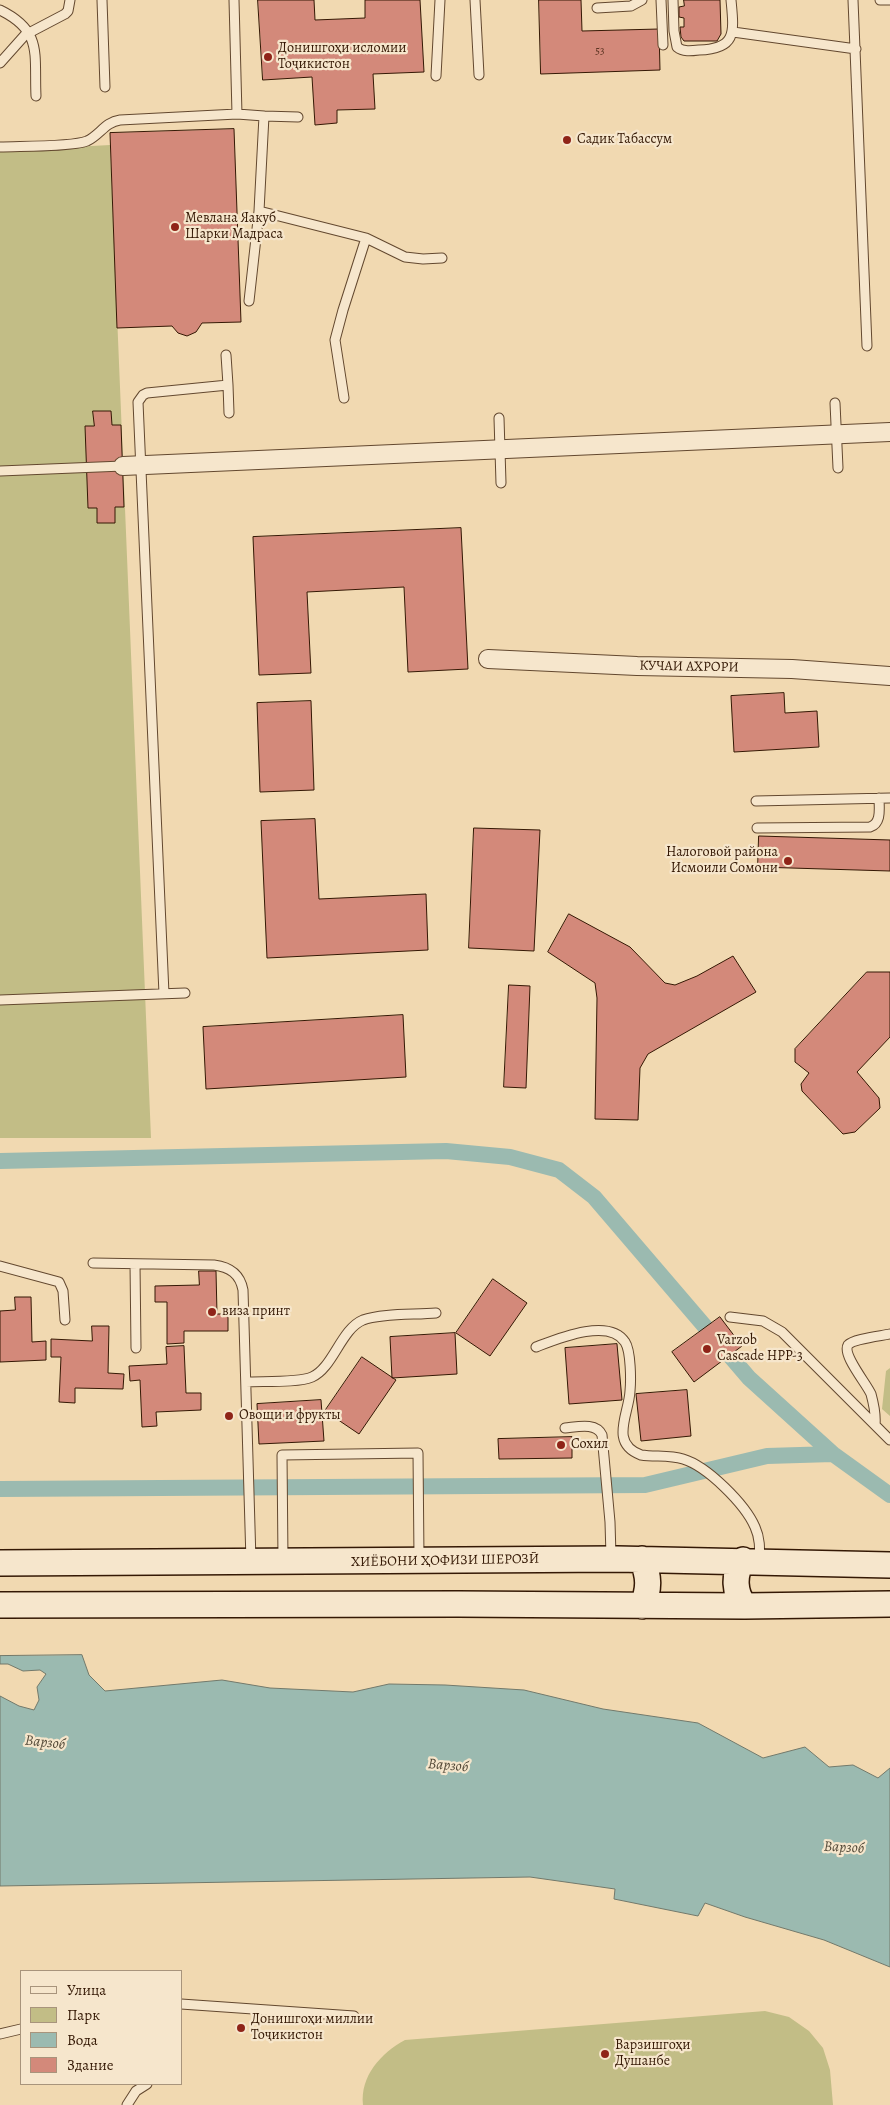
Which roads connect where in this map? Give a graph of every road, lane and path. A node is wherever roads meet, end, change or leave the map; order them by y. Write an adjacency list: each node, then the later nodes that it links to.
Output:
1 (70, 0): 15 (lane)
2 (102, 0): 22 (lane)
3 (234, 0): 24 (lane)
4 (440, 0): 21 (lane)
5 (475, 0): 20 (lane)
6 (642, 0): 13 (lane)
7 (661, 0): 17 (lane)
8 (673, 0): 16 (lane)
9 (731, 0): 16 (lane)
10 (853, 0): 18 (lane)
11 (880, 0): 12 (lane)
12 (890, 0)
13 (597, 8)
14 (0, 10): 15 (lane)
15 (29, 32): 19 (lane); 23 (lane)
16 (733, 32): 18 (lane)
17 (663, 45)
18 (856, 49): 32 (lane)
19 (0, 63)
20 (478, 75)
21 (436, 76)
22 (105, 87)
23 (36, 96)
24 (237, 114): 25 (lane); 27 (lane)
25 (264, 116): 26 (lane); 28 (lane)
26 (298, 118)
27 (0, 147)
28 (259, 211): 29 (lane); 31 (lane)
29 (366, 238): 30 (lane); 35 (lane)
30 (442, 258)
31 (249, 301)
32 (867, 346)
33 (226, 355): 34 (lane)
34 (228, 385): 37 (lane); 42 (lane)
35 (344, 398)
36 (835, 403): 40 (lane)
37 (229, 413)
38 (499, 418): 41 (lane)
39 (890, 432): 40 (street)
40 (836, 435): 41 (street); 44 (lane)
41 (500, 450): 42 (street); 46 (lane)
42 (140, 465): 43 (street); 54 (lane)
43 (123, 466): 45 (lane)
44 (838, 468)
45 (0, 471)
46 (501, 483)
47 (488, 659): 48 (street, КУЧАИ АХРОРИ)
48 (890, 676)
49 (879, 798): 50 (lane); 51 (lane); 52 (lane)
50 (890, 798)
51 (756, 801)
52 (757, 828)
53 (185, 993): 54 (lane)
54 (164, 994): 55 (lane)
55 (0, 1000)
56 (93, 1263): 57 (lane)
57 (135, 1264): 64 (lane); 65 (lane)
58 (1, 1268): 61 (lane)
59 (436, 1313): 65 (lane)
60 (730, 1318): 66 (lane)
61 (65, 1320)
62 (890, 1334): 66 (lane)
63 (536, 1347): 71 (lane)
64 (136, 1348)
65 (246, 1382): 72 (lane)
66 (875, 1425): 68 (lane)
67 (565, 1428): 69 (lane)
68 (890, 1440)
69 (611, 1559): 70 (main road, ХИЁБОНИ ҲОФИЗИ ШЕРОЗӢ); 74 (main road, ХИЁБОНИ ҲОФИЗИ ШЕРОЗӢ)
70 (642, 1559): 71 (main road, ХИЁБОНИ ҲОФИЗИ ШЕРОЗӢ); 79 (main road)
71 (751, 1561): 76 (main road, ХИЁБОНИ ҲОФИЗИ ШЕРОЗӢ); 80 (main road)
72 (251, 1562): 73 (main road, ХИЁБОНИ ҲОФИЗИ ШЕРОЗӢ); 75 (main road, ХИЁБОНИ ҲОФИЗИ ШЕРОЗӢ)
73 (283, 1562): 74 (main road, ХИЁБОНИ ҲОФИЗИ ШЕРОЗӢ); 74 (lane)
74 (419, 1562)
75 (0, 1563)
76 (890, 1565)
77 (890, 1604): 80 (main road)
78 (0, 1605): 79 (main road)
79 (642, 1606): 80 (main road)
80 (745, 1606)
81 (182, 2004): 82 (lane)
82 (354, 2016)
83 (20, 2028): 84 (lane)
84 (0, 2034)
85 (145, 2085): 86 (lane)
86 (128, 2105)

